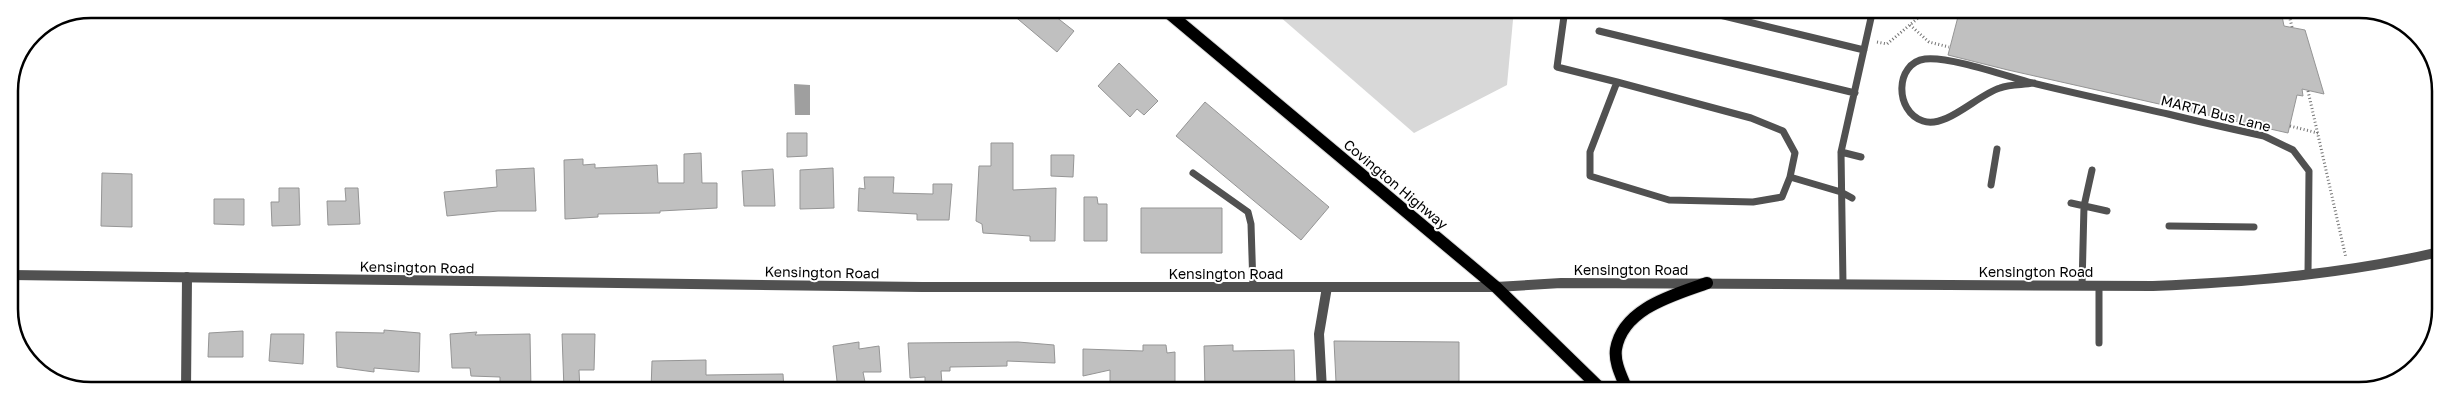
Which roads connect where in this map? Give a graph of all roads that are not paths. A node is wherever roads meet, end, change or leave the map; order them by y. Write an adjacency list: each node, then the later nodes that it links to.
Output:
1 (1175, 18): 34 (main road, Covington Highway)
2 (1564, 18): 7 (lane)
3 (1732, 18): 6 (lane)
4 (1871, 18): 6 (lane)
5 (1599, 31): 9 (lane)
6 (1864, 50): 9 (lane)
7 (1617, 82): 15 (lane); 15 (lane)
8 (2034, 83): 8 (lane, MARTA Bus Lane); 25 (lane, MARTA Bus Lane)
9 (1855, 93): 11 (lane)
10 (1997, 149): 16 (lane)
11 (1841, 152): 12 (lane); 17 (lane)
12 (1860, 157)
13 (2092, 170): 20 (lane)
14 (1193, 173): 32 (lane)
15 (1790, 177): 17 (lane)
16 (1991, 185)
17 (1841, 192): 18 (lane); 29 (lane)
18 (1852, 198)
19 (2071, 203): 20 (lane)
20 (2084, 206): 21 (lane); 30 (lane)
21 (2107, 212)
22 (2168, 226): 23 (lane)
23 (2254, 228)
24 (2432, 253): 25 (street, Kensington Road)
25 (2308, 274): 31 (street, Kensington Road)
26 (18, 276): 27 (street, Kensington Road)
27 (187, 278): 32 (street, Kensington Road); 36 (street)
28 (1707, 283): 29 (street, Kensington Road); 34 (street, Kensington Road); 39 (main road)
29 (1843, 284): 30 (street, Kensington Road)
30 (2082, 286): 31 (street, Kensington Road)
31 (2099, 286): 35 (lane)
32 (1253, 287): 33 (street, Kensington Road)
33 (1327, 287): 34 (street, Kensington Road); 37 (street)
34 (1496, 287): 38 (main road, Covington Highway)
35 (2099, 343)
36 (186, 382)
37 (1322, 382)
38 (1594, 382)
39 (1624, 382)

